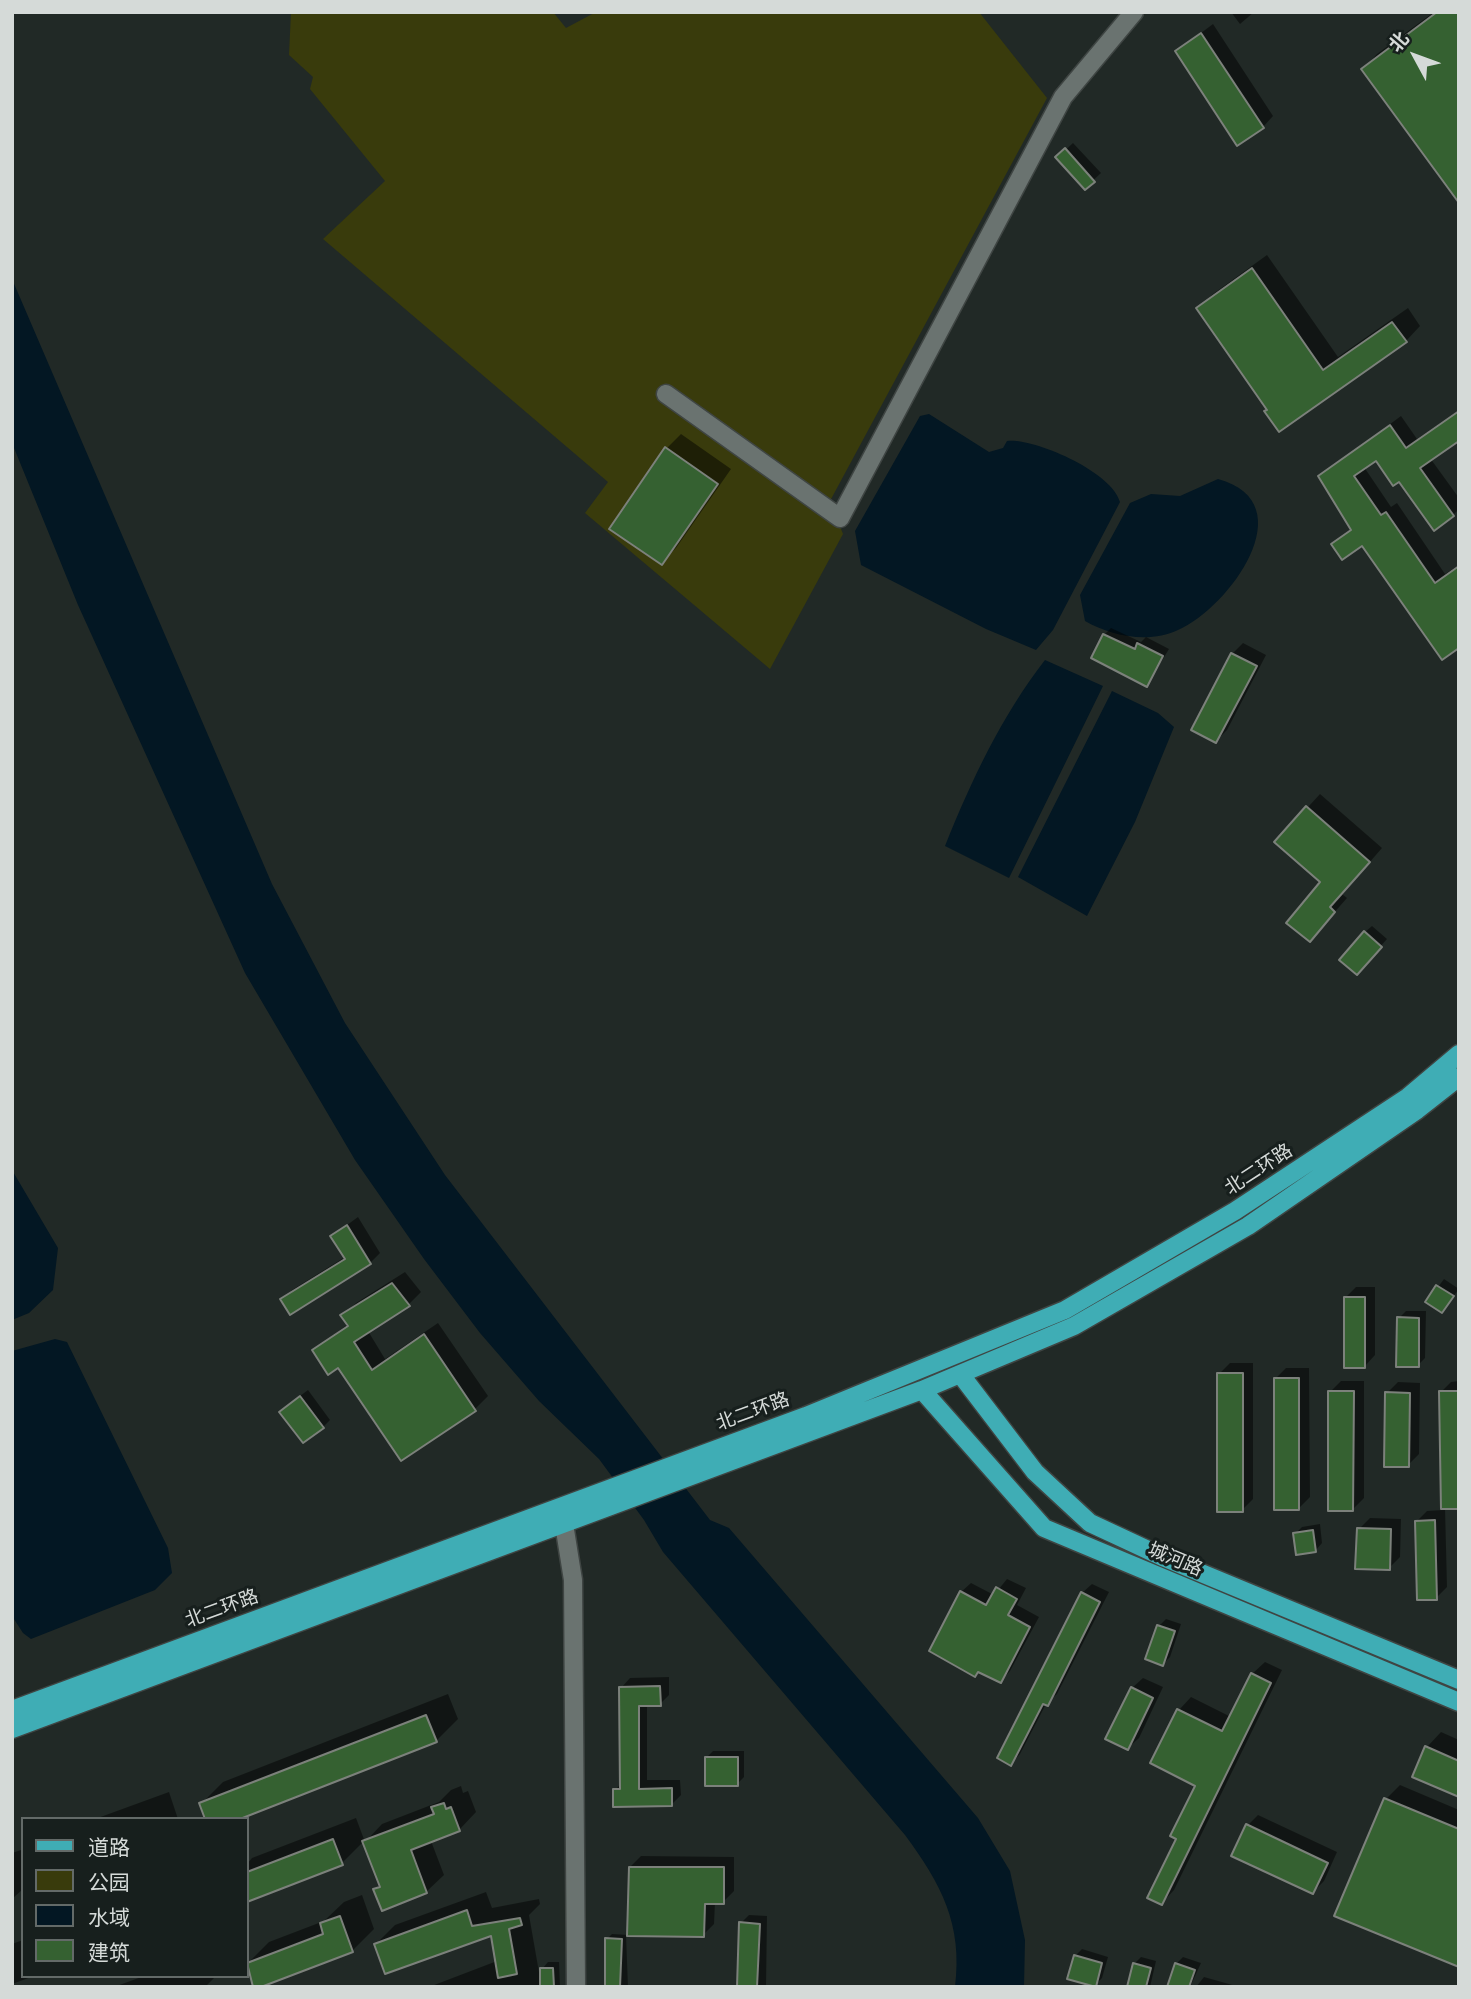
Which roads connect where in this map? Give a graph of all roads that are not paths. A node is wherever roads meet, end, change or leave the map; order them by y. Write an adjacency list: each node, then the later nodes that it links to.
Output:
1 (1133, 12): 2 (street)
2 (666, 394)
3 (1459, 1054): 7 (main road, 北二环路)
4 (1459, 1077): 5 (main road, 北二环路)
5 (961, 1375): 6 (main road, 北二环路); 10 (main road, 城河路)
6 (922, 1390): 7 (main road, 北二环路); 11 (main road, 城河路)
7 (694, 1466): 8 (main road, 北二环路)
8 (589, 1505): 9 (main road, 北二环路); 12 (main road, 北二环路)
9 (564, 1524): 13 (main road, 北二环路); 14 (street)
10 (1459, 1680)
11 (1459, 1702)
12 (12, 1710)
13 (12, 1729)
14 (576, 1987)

